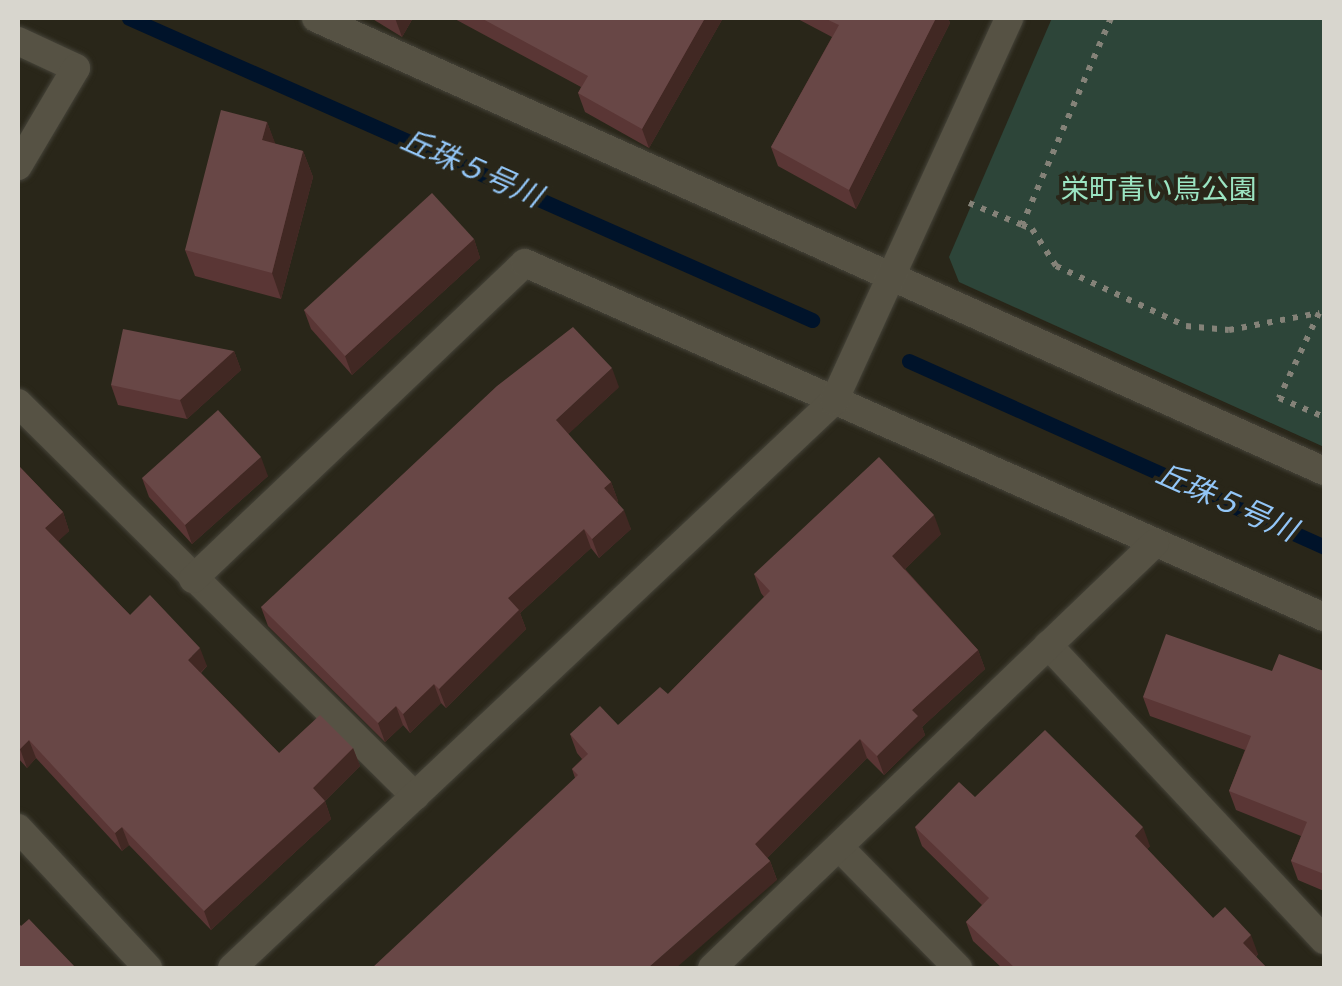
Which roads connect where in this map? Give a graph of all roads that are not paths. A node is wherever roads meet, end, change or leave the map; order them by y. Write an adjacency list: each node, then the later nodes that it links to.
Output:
1 (316, 18): 5 (street)
2 (1009, 18): 5 (street)
3 (18, 41): 4 (street)
4 (18, 166)
5 (891, 276): 6 (street); 8 (street)
6 (834, 401): 9 (street); 10 (street); 13 (street)
7 (18, 403): 10 (street)
8 (1324, 472)
9 (1155, 543): 11 (street); 12 (street)
10 (193, 579): 13 (street)
11 (1324, 618)
12 (1048, 645): 15 (street); 16 (street)
13 (414, 796): 18 (street)
14 (18, 828): 17 (street)
15 (839, 847): 19 (street); 20 (street)
16 (1324, 940)
17 (148, 968)
18 (232, 968)
19 (712, 968)
20 (958, 968)

